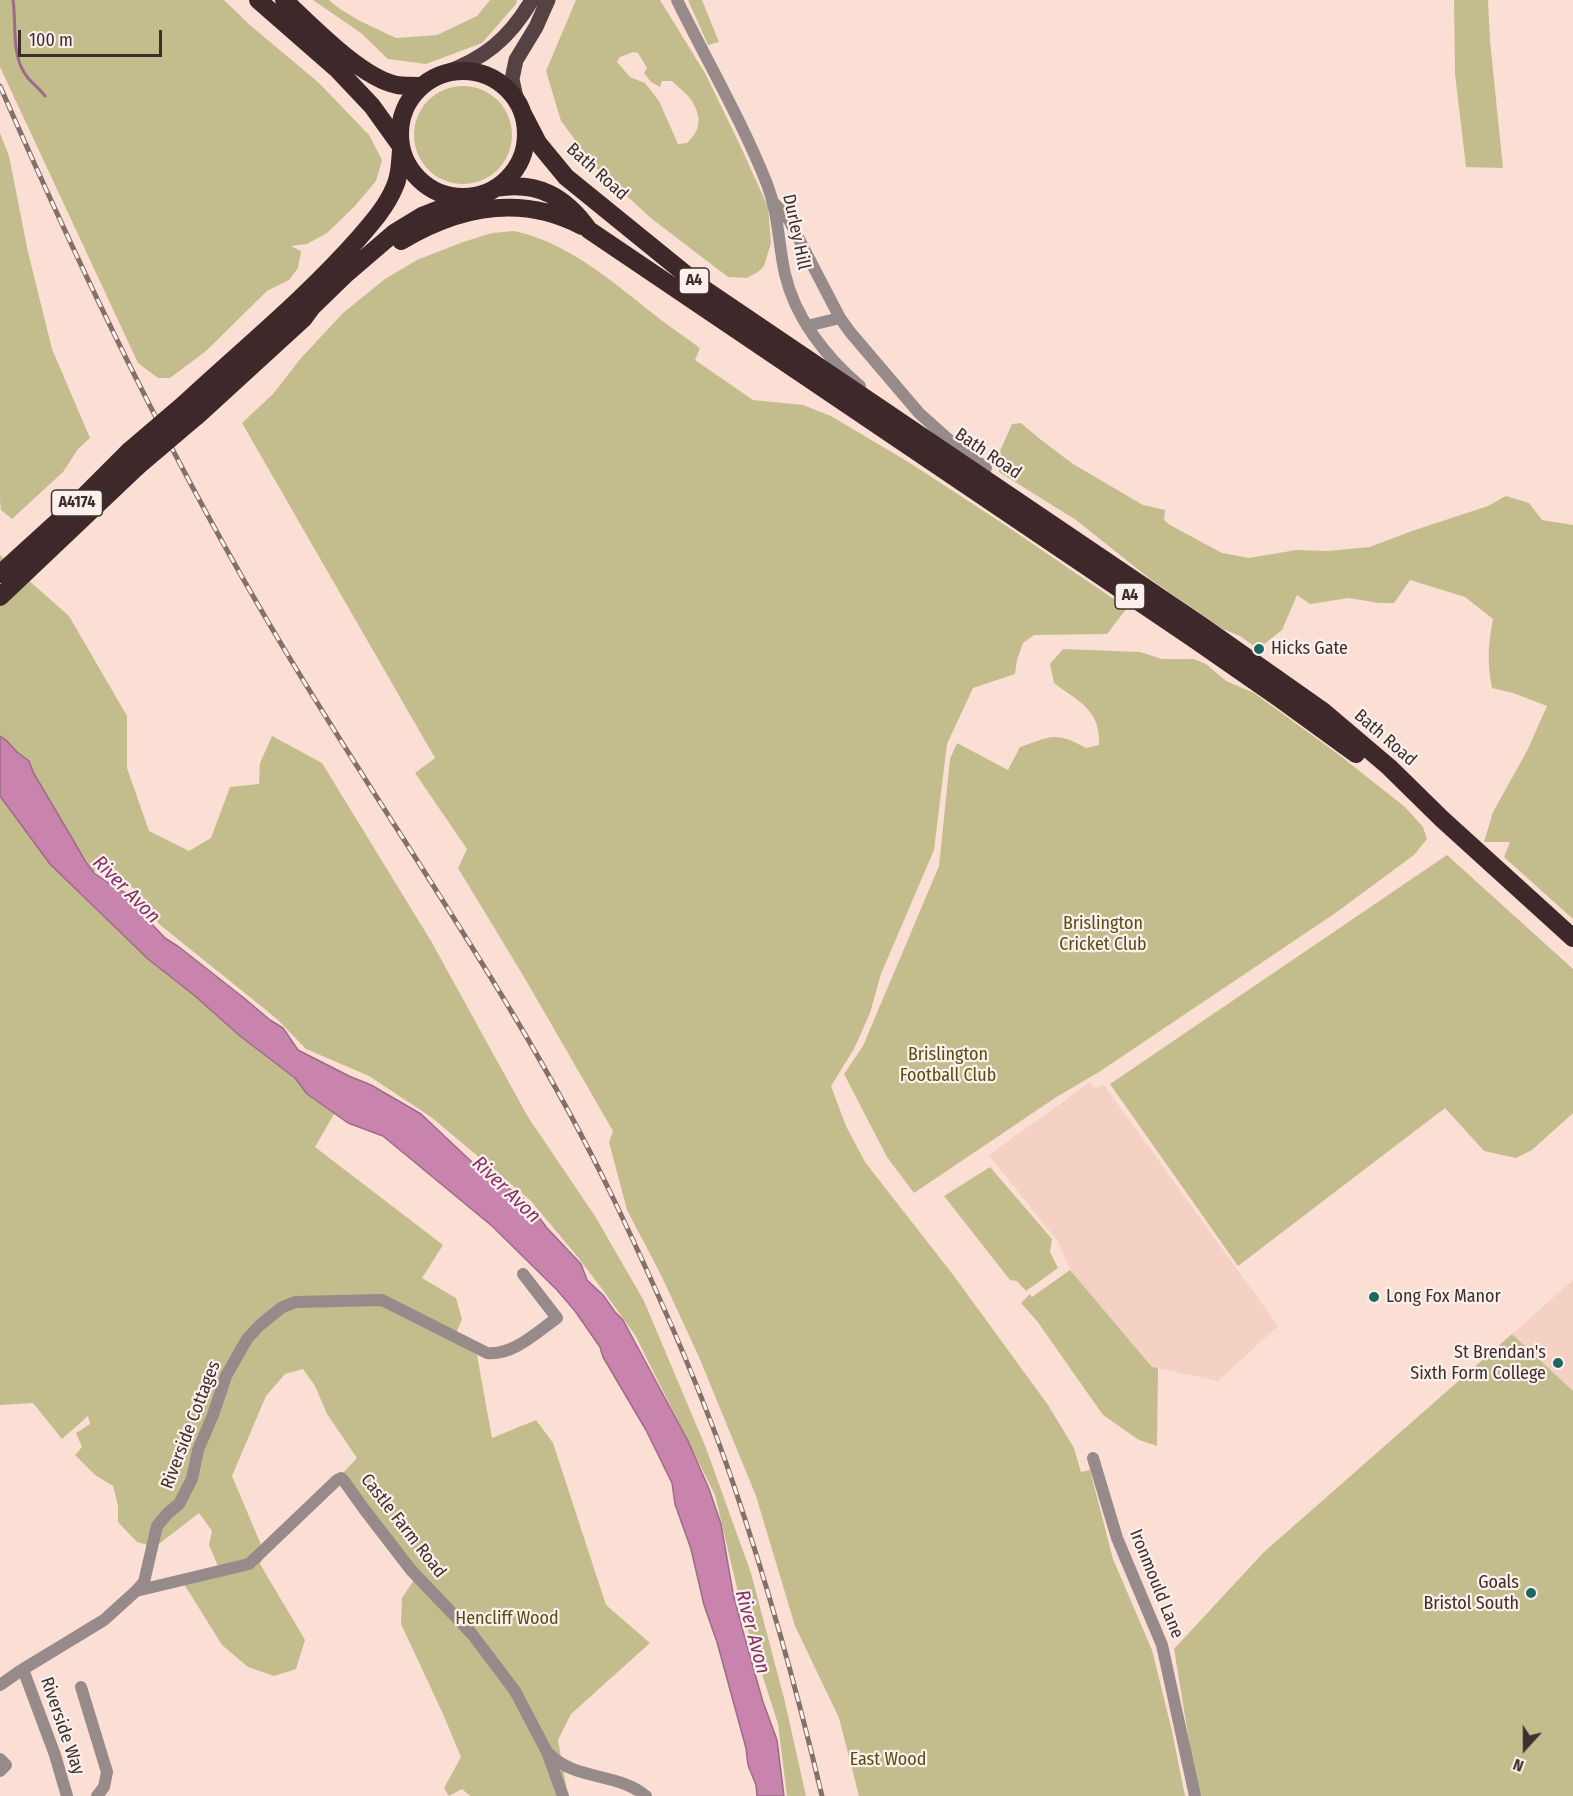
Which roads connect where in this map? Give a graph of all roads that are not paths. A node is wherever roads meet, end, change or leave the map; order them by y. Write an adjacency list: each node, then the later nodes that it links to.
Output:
1 (258, 0): 9 (highway)
2 (284, 0): 7 (highway)
3 (532, 0): 6 (main road)
4 (549, 0): 8 (main road)
5 (677, 0): 12 (street, Durley Hill)
6 (442, 74): 7 (highway); 8 (highway)
7 (421, 86): 9 (highway)
8 (520, 108): 10 (highway); 18 (highway, Bath Road / A4)
9 (401, 147): 11 (highway); 17 (highway, A4174)
10 (495, 188): 11 (highway); 13 (highway, Bath Road / A4)
11 (472, 196): 14 (highway, A4174)
12 (775, 204): 15 (street); 16 (street, Durley Hill)
13 (589, 230): 14 (highway); 23 (highway, Bath Road / A4)
14 (312, 307): 17 (highway, A4174)
15 (840, 318): 16 (street); 19 (street)
16 (807, 326): 18 (street, Durley Hill)
17 (190, 410): 20 (highway, A4174, bridge)
18 (895, 416): 23 (highway, Bath Road / A4)
19 (986, 468)
20 (29, 560): 21 (highway, A4174); 22 (highway, A4174)
21 (0, 574)
22 (0, 597)
23 (1198, 632): 24 (highway, Bath Road / A4)
24 (1573, 938)
25 (524, 1274): 27 (street, Riverside Cottages)
26 (1093, 1458): 38 (street, Ironmould Lane)
27 (136, 1591): 28 (street, Castle Farm Road); 31 (street, Castle Farm Road)
28 (20, 1671): 29 (street, Castle Farm Road); 34 (street, Riverside Way)
29 (0, 1685)
30 (81, 1687): 35 (street)
31 (547, 1752): 36 (street, Castle Farm Road); 37 (street, Castle Farm Road)
32 (0, 1759): 33 (street)
33 (0, 1771)
34 (67, 1796)
35 (97, 1796)
36 (563, 1796)
37 (646, 1796)
38 (1195, 1796)

